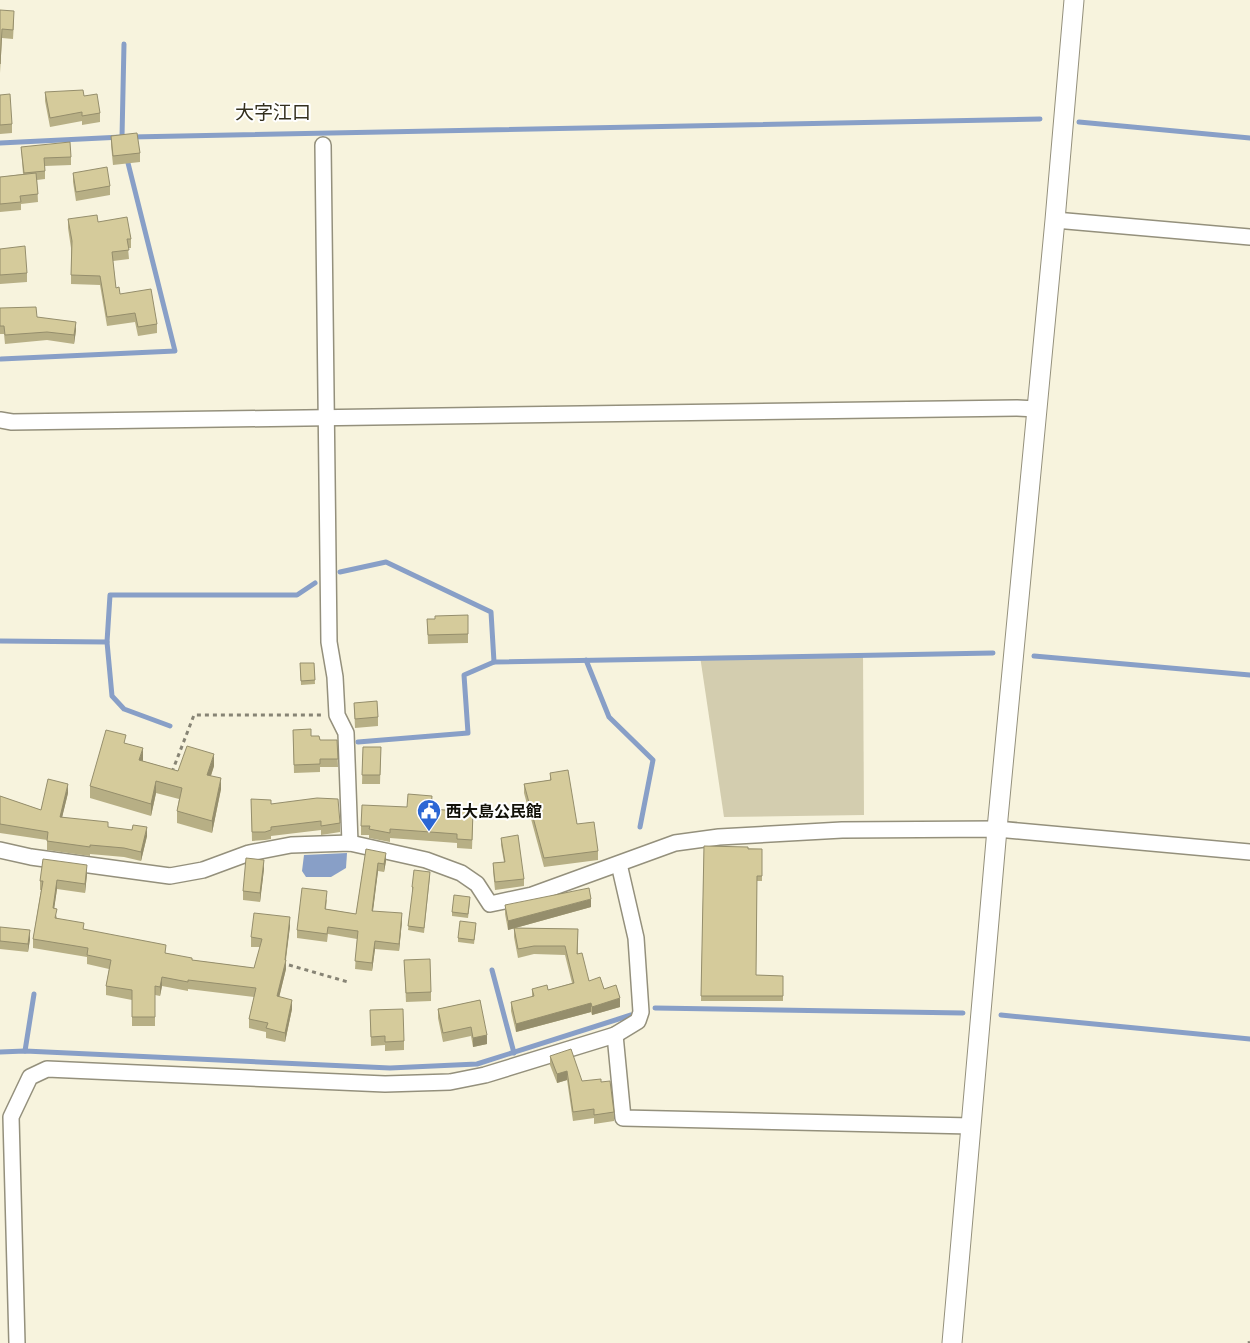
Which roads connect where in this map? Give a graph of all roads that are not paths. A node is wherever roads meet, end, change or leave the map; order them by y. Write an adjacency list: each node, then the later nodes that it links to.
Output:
1 (1074, 0): 3 (street)
2 (323, 145): 6 (street)
3 (1055, 220): 4 (street); 5 (street)
4 (1250, 237)
5 (1038, 409): 6 (street); 8 (street)
6 (328, 418): 7 (street); 9 (street)
7 (0, 420)
8 (997, 829): 11 (street); 12 (street); 15 (street)
9 (350, 843): 10 (street); 12 (street)
10 (0, 850)
11 (1250, 852)
12 (618, 864): 13 (street)
13 (615, 1036): 14 (street); 15 (street)
14 (6, 1117): 16 (street)
15 (971, 1126): 17 (street)
16 (17, 1343)
17 (952, 1343)

